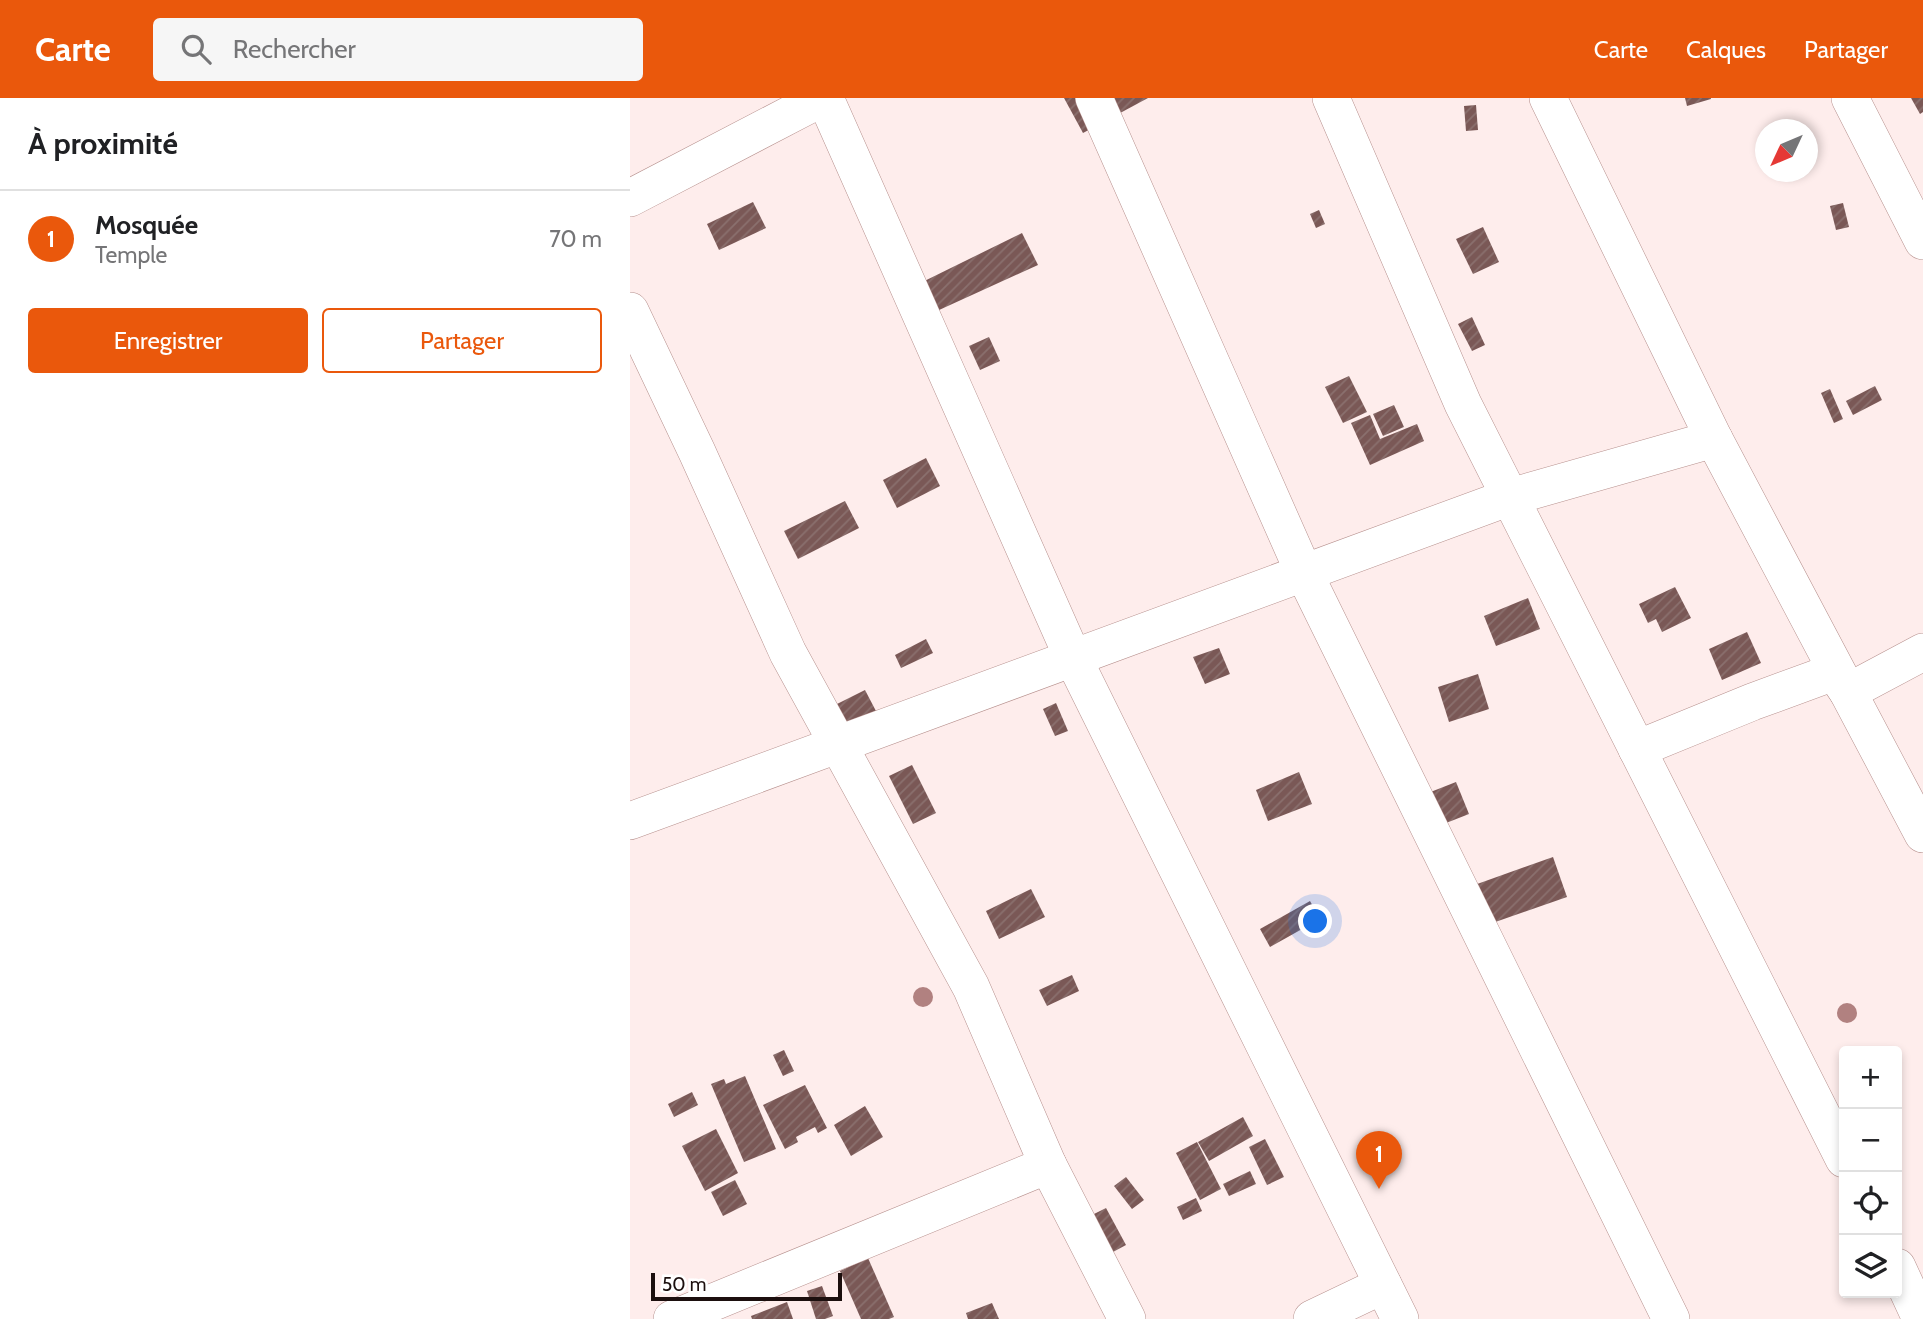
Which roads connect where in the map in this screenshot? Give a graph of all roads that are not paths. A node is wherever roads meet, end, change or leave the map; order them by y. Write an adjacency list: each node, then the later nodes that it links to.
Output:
1 (823, 98): 6 (street); 13 (street)
2 (1094, 98): 11 (street)
3 (1331, 98): 10 (street)
4 (1548, 98): 9 (street)
5 (1850, 98): 7 (street)
6 (630, 198)
7 (1923, 241)
8 (630, 311): 15 (street)
9 (1714, 439): 10 (street); 14 (street)
10 (1510, 497): 11 (street); 16 (street)
11 (1304, 573): 13 (street); 27 (street)
12 (1923, 652): 14 (street)
13 (1073, 658): 15 (street); 22 (street)
14 (1848, 692): 16 (street); 18 (street)
15 (839, 744): 17 (street); 20 (street)
16 (1637, 749): 19 (street)
17 (630, 821)
18 (1923, 834)
19 (1839, 1149)
20 (1048, 1165): 23 (street); 24 (street)
21 (1902, 1278): 28 (street)
22 (1382, 1285): 25 (street); 26 (street)
23 (672, 1319)
24 (1127, 1319)
25 (1312, 1319)
26 (1399, 1319)
27 (1671, 1319)
28 (1921, 1319)

